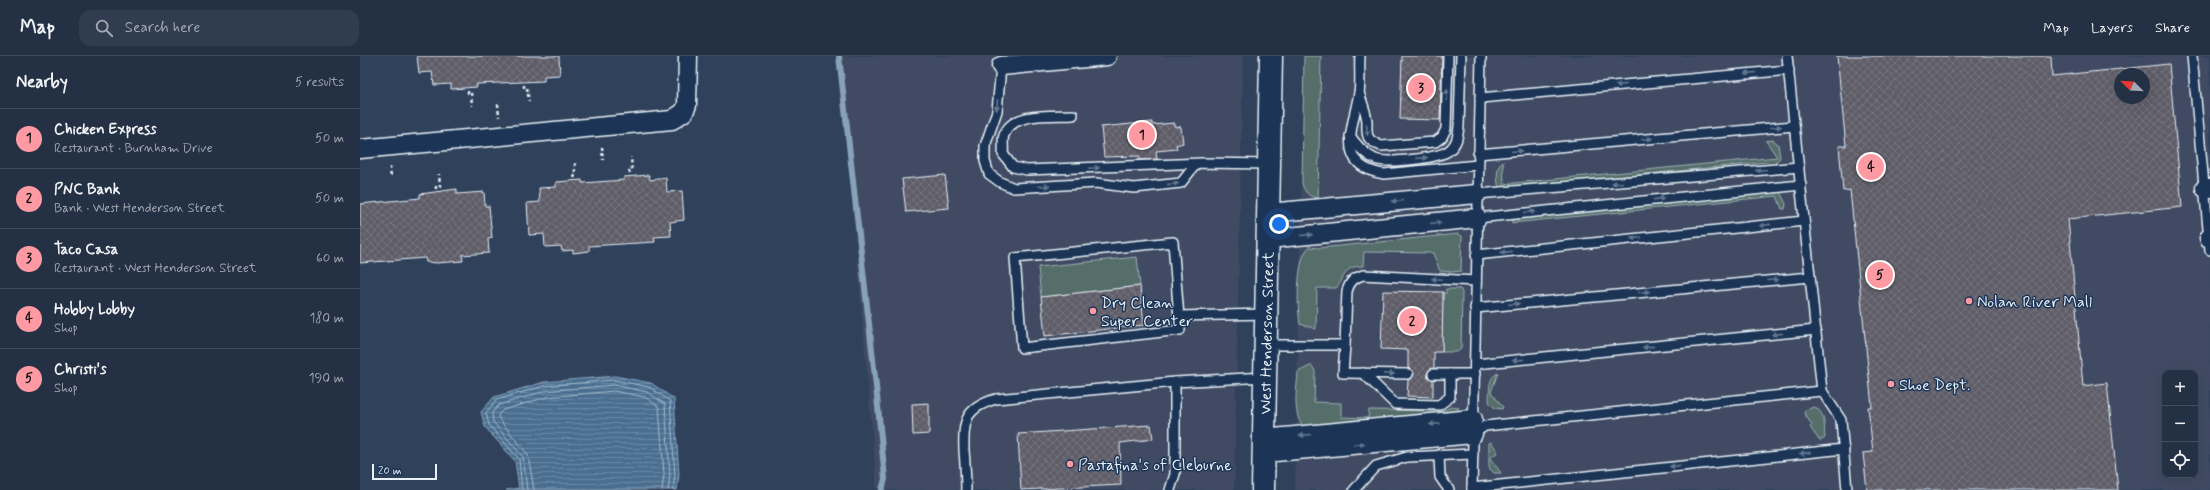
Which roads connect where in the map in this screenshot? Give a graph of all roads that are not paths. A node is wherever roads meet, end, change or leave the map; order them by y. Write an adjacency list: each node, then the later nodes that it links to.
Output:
1 (688, 56): 17 (street)
2 (1108, 56): 10 (street)
3 (1271, 56): 20 (main road, West Henderson Street)
4 (1360, 56): 12 (lane)
5 (1448, 56): 12 (lane, one-way to 5)
6 (1461, 56): 16 (lane, one-way to 6)
7 (1481, 56): 13 (lane)
8 (1788, 56): 11 (lane)
9 (2192, 56): 24 (lane)
10 (1000, 66): 19 (lane, one-way to 19)
11 (1789, 70): 13 (lane, one-way to 13); 15 (lane)
12 (1359, 92): 16 (lane)
13 (1480, 98): 18 (lane)
14 (1073, 115): 19 (lane, one-way to 19)
15 (1794, 126): 18 (lane, one-way to 15); 22 (lane)
16 (1350, 136): 21 (lane)
17 (360, 149)
18 (1478, 154): 21 (lane)
19 (1196, 164): 20 (lane)
20 (1269, 164): 26 (main road, West Henderson Street)
21 (1478, 164): 25 (lane)
22 (1799, 167): 23 (lane); 25 (lane, one-way to 25)
23 (1801, 185): 27 (lane, one-way to 23); 28 (lane)
24 (2207, 188): 30 (lane)
25 (1483, 194): 26 (street, one-way to 26); 27 (lane)
26 (1268, 213): 29 (main road, West Henderson Street)
27 (1484, 217): 29 (street, one-way to 27); 31 (lane)
28 (1804, 221): 31 (lane, one-way to 31); 32 (lane)
29 (1268, 239): 35 (main road, West Henderson Street)
30 (2210, 242)
31 (1476, 255): 33 (lane)
32 (1810, 277): 34 (lane, one-way to 32); 37 (lane)
33 (1476, 281): 34 (lane); 39 (lane, one-way to 39)
34 (1475, 308): 40 (lane)
35 (1266, 314): 36 (lane); 38 (main road, West Henderson Street)
36 (1179, 316): 36 (lane)
37 (1816, 330): 40 (lane, one-way to 40); 48 (lane)
38 (1266, 345): 39 (lane); 46 (main road, West Henderson Street)
39 (1345, 345): 41 (lane)
40 (1475, 364): 45 (lane)
41 (1367, 373): 42 (lane, one-way to 42); 44 (lane)
42 (1408, 374)
43 (1433, 374): 44 (lane)
44 (1450, 374): 45 (lane)
45 (1475, 374): 49 (lane)
46 (1265, 376): 47 (lane); 50 (main road, West Henderson Street)
47 (1175, 382): 55 (lane); 56 (lane)
48 (1822, 391): 49 (lane); 51 (lane)
49 (1477, 426): 50 (street); 52 (lane)
50 (1264, 446): 57 (main road, West Henderson Street)
51 (1844, 449): 54 (lane, one-way to 54); 60 (lane)
52 (1473, 454): 53 (lane); 54 (lane)
53 (1439, 456): 58 (lane); 59 (lane)
54 (1472, 489)
55 (966, 490)
56 (1170, 490)
57 (1263, 490)
58 (1354, 490)
59 (1449, 490)
60 (1847, 490)

